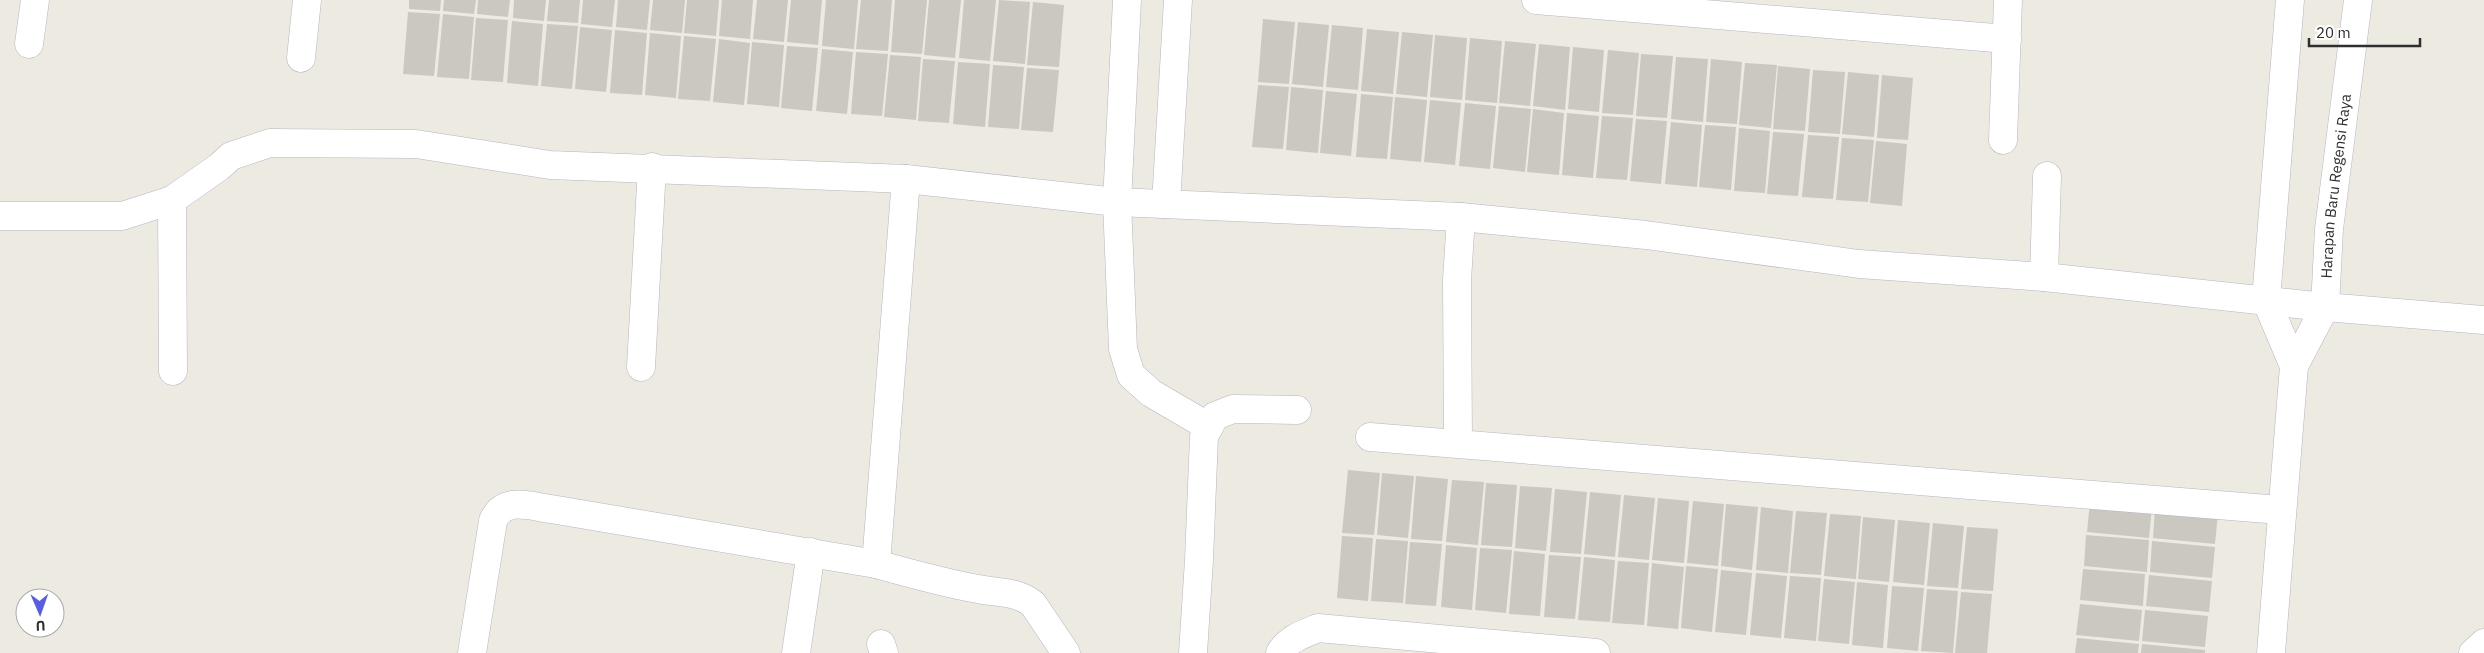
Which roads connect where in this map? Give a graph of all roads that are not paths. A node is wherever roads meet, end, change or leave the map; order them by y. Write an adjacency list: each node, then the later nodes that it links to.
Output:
1 (35, 0): 11 (street)
2 (307, 0): 12 (street)
3 (1127, 0): 18 (street)
4 (1178, 0): 19 (street)
5 (1536, 0): 9 (street)
6 (2008, 0): 10 (street)
7 (2290, 0): 23 (street, Harapan Baru Regensi Raya)
8 (2358, 0): 24 (street, Harapan Baru Regensi Raya)
9 (1608, 3): 10 (street)
10 (2007, 39): 13 (street)
11 (30, 44)
12 (301, 58)
13 (2003, 140)
14 (652, 167): 16 (street); 17 (street); 26 (street)
15 (2047, 176): 22 (street)
16 (906, 179): 18 (street); 35 (street)
17 (172, 200): 20 (street); 27 (street)
18 (1117, 202): 19 (street); 30 (street)
19 (1166, 204): 21 (street)
20 (0, 216)
21 (1461, 217): 22 (street); 32 (street)
22 (2044, 277): 23 (street)
23 (2266, 300): 24 (street); 28 (street, Harapan Baru Regensi Raya)
24 (2325, 306): 25 (street); 28 (street, Harapan Baru Regensi Raya)
25 (2484, 320)
26 (641, 366)
27 (173, 371)
28 (2293, 373): 33 (street, Harapan Baru Regensi Raya)
29 (1296, 410): 30 (street)
30 (1209, 427): 40 (street)
31 (1370, 437): 32 (street)
32 (1458, 443): 33 (street)
33 (2280, 510): 43 (street, Harapan Baru Regensi Raya)
34 (811, 552): 35 (street); 37 (street); 38 (street)
35 (876, 564): 39 (street)
36 (2484, 643): 44 (street)
37 (472, 653)
38 (796, 653)
39 (1066, 653)
40 (1193, 653)
41 (1280, 653): 42 (street)
42 (1596, 653)
43 (2270, 653)
44 (2473, 653)

